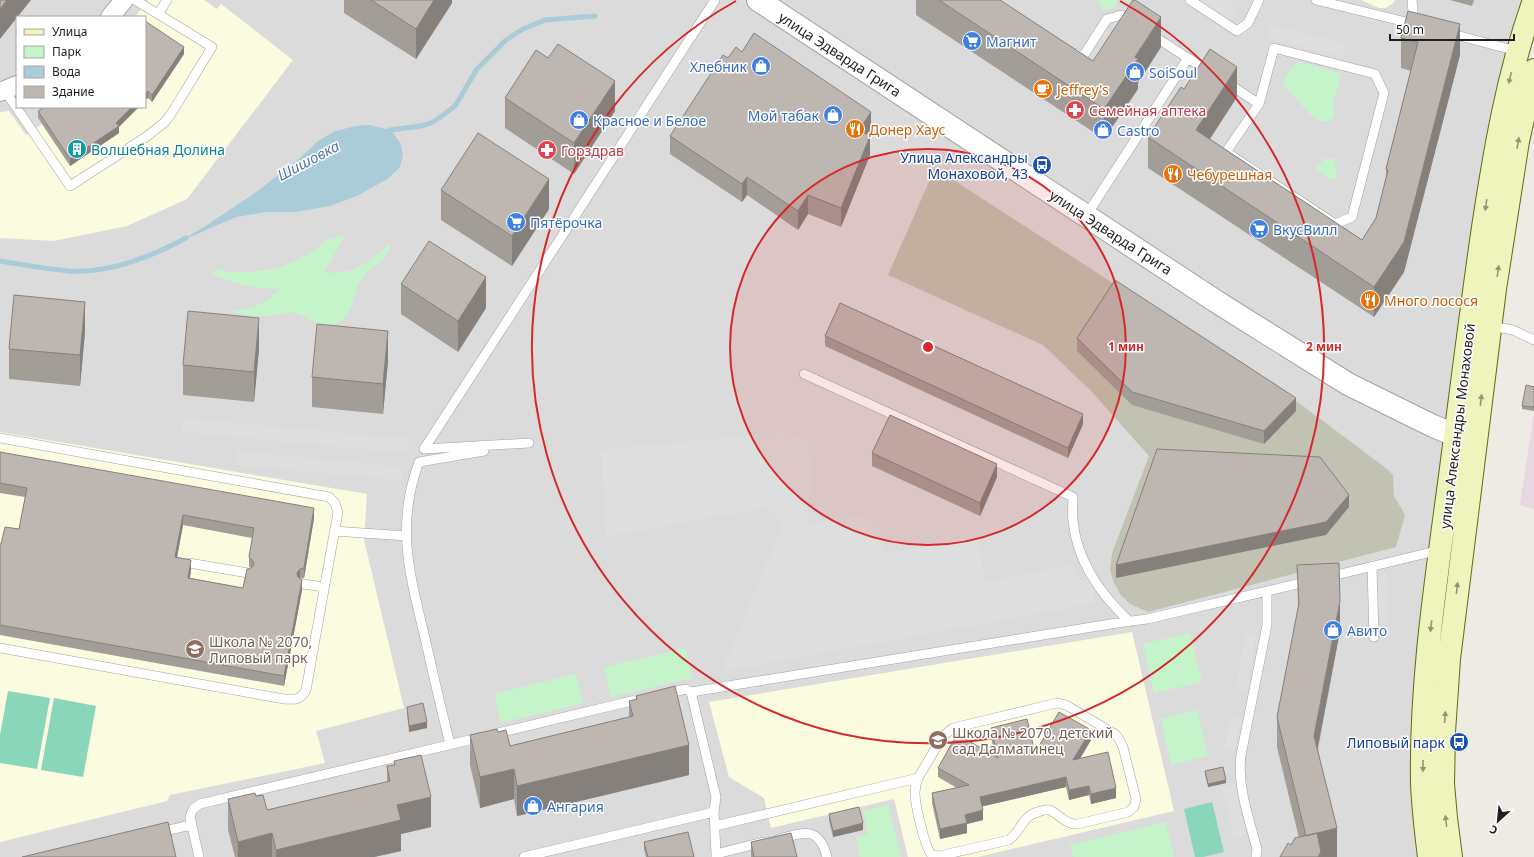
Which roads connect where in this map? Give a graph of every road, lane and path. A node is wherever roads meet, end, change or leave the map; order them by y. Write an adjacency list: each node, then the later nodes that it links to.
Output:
1 (124, 0): 12 (street)
2 (135, 0): 11 (lane)
3 (167, 0): 11 (lane)
4 (715, 0): 29 (lane)
5 (758, 0): 22 (street, улица Эдварда Грига)
6 (1190, 0): 7 (lane)
7 (1259, 0)
8 (1316, 0): 9 (lane)
9 (1412, 0)
10 (1534, 0): 15 (main road, улица Александры Монаховой)
11 (158, 14): 21 (lane)
12 (111, 16)
13 (1436, 30): 15 (lane)
14 (1069, 50): 16 (lane)
15 (1518, 52): 26 (main road, улица Александры Монаховой, one-way to 26)
16 (1188, 58): 20 (lane); 22 (lane)
17 (1534, 70): 23 (main road, улица Александры Монаховой, one-way to 17)
18 (7, 89): 19 (lane)
19 (16, 103)
20 (1259, 104): 20 (lane)
21 (19, 108)
22 (1086, 216): 26 (street, улица Эдварда Грига)
23 (1490, 326): 24 (lane); 26 (main road, улица Александры Монаховой, one-way to 23)
24 (1534, 340)
25 (804, 374): 37 (lane)
26 (1466, 437): 30 (main road, улица Александры Монаховой); 53 (main road, улица Александры Монаховой, one-way to 26)
27 (0, 438): 28 (lane)
28 (334, 531): 29 (lane); 35 (lane)
29 (406, 536): 41 (lane)
30 (1441, 550): 32 (lane); 52 (main road, улица Александры Монаховой, one-way to 52)
31 (189, 563): 33 (lane)
32 (1372, 566): 36 (lane); 38 (lane)
33 (248, 573)
34 (303, 584): 35 (lane)
35 (324, 587): 39 (lane)
36 (1267, 591): 37 (lane); 51 (lane)
37 (1130, 622): 40 (lane)
38 (1374, 637)
39 (0, 648)
40 (691, 692): 41 (lane); 43 (lane)
41 (450, 744): 44 (lane)
42 (918, 778): 42 (lane); 45 (lane)
43 (714, 812): 45 (lane); 49 (lane)
44 (191, 825): 46 (lane); 48 (lane)
45 (715, 826): 47 (lane)
46 (154, 834)
47 (716, 855): 50 (lane)
48 (199, 857)
49 (524, 857)
50 (827, 857)
51 (1256, 857)
52 (1429, 857)
53 (1451, 857)

